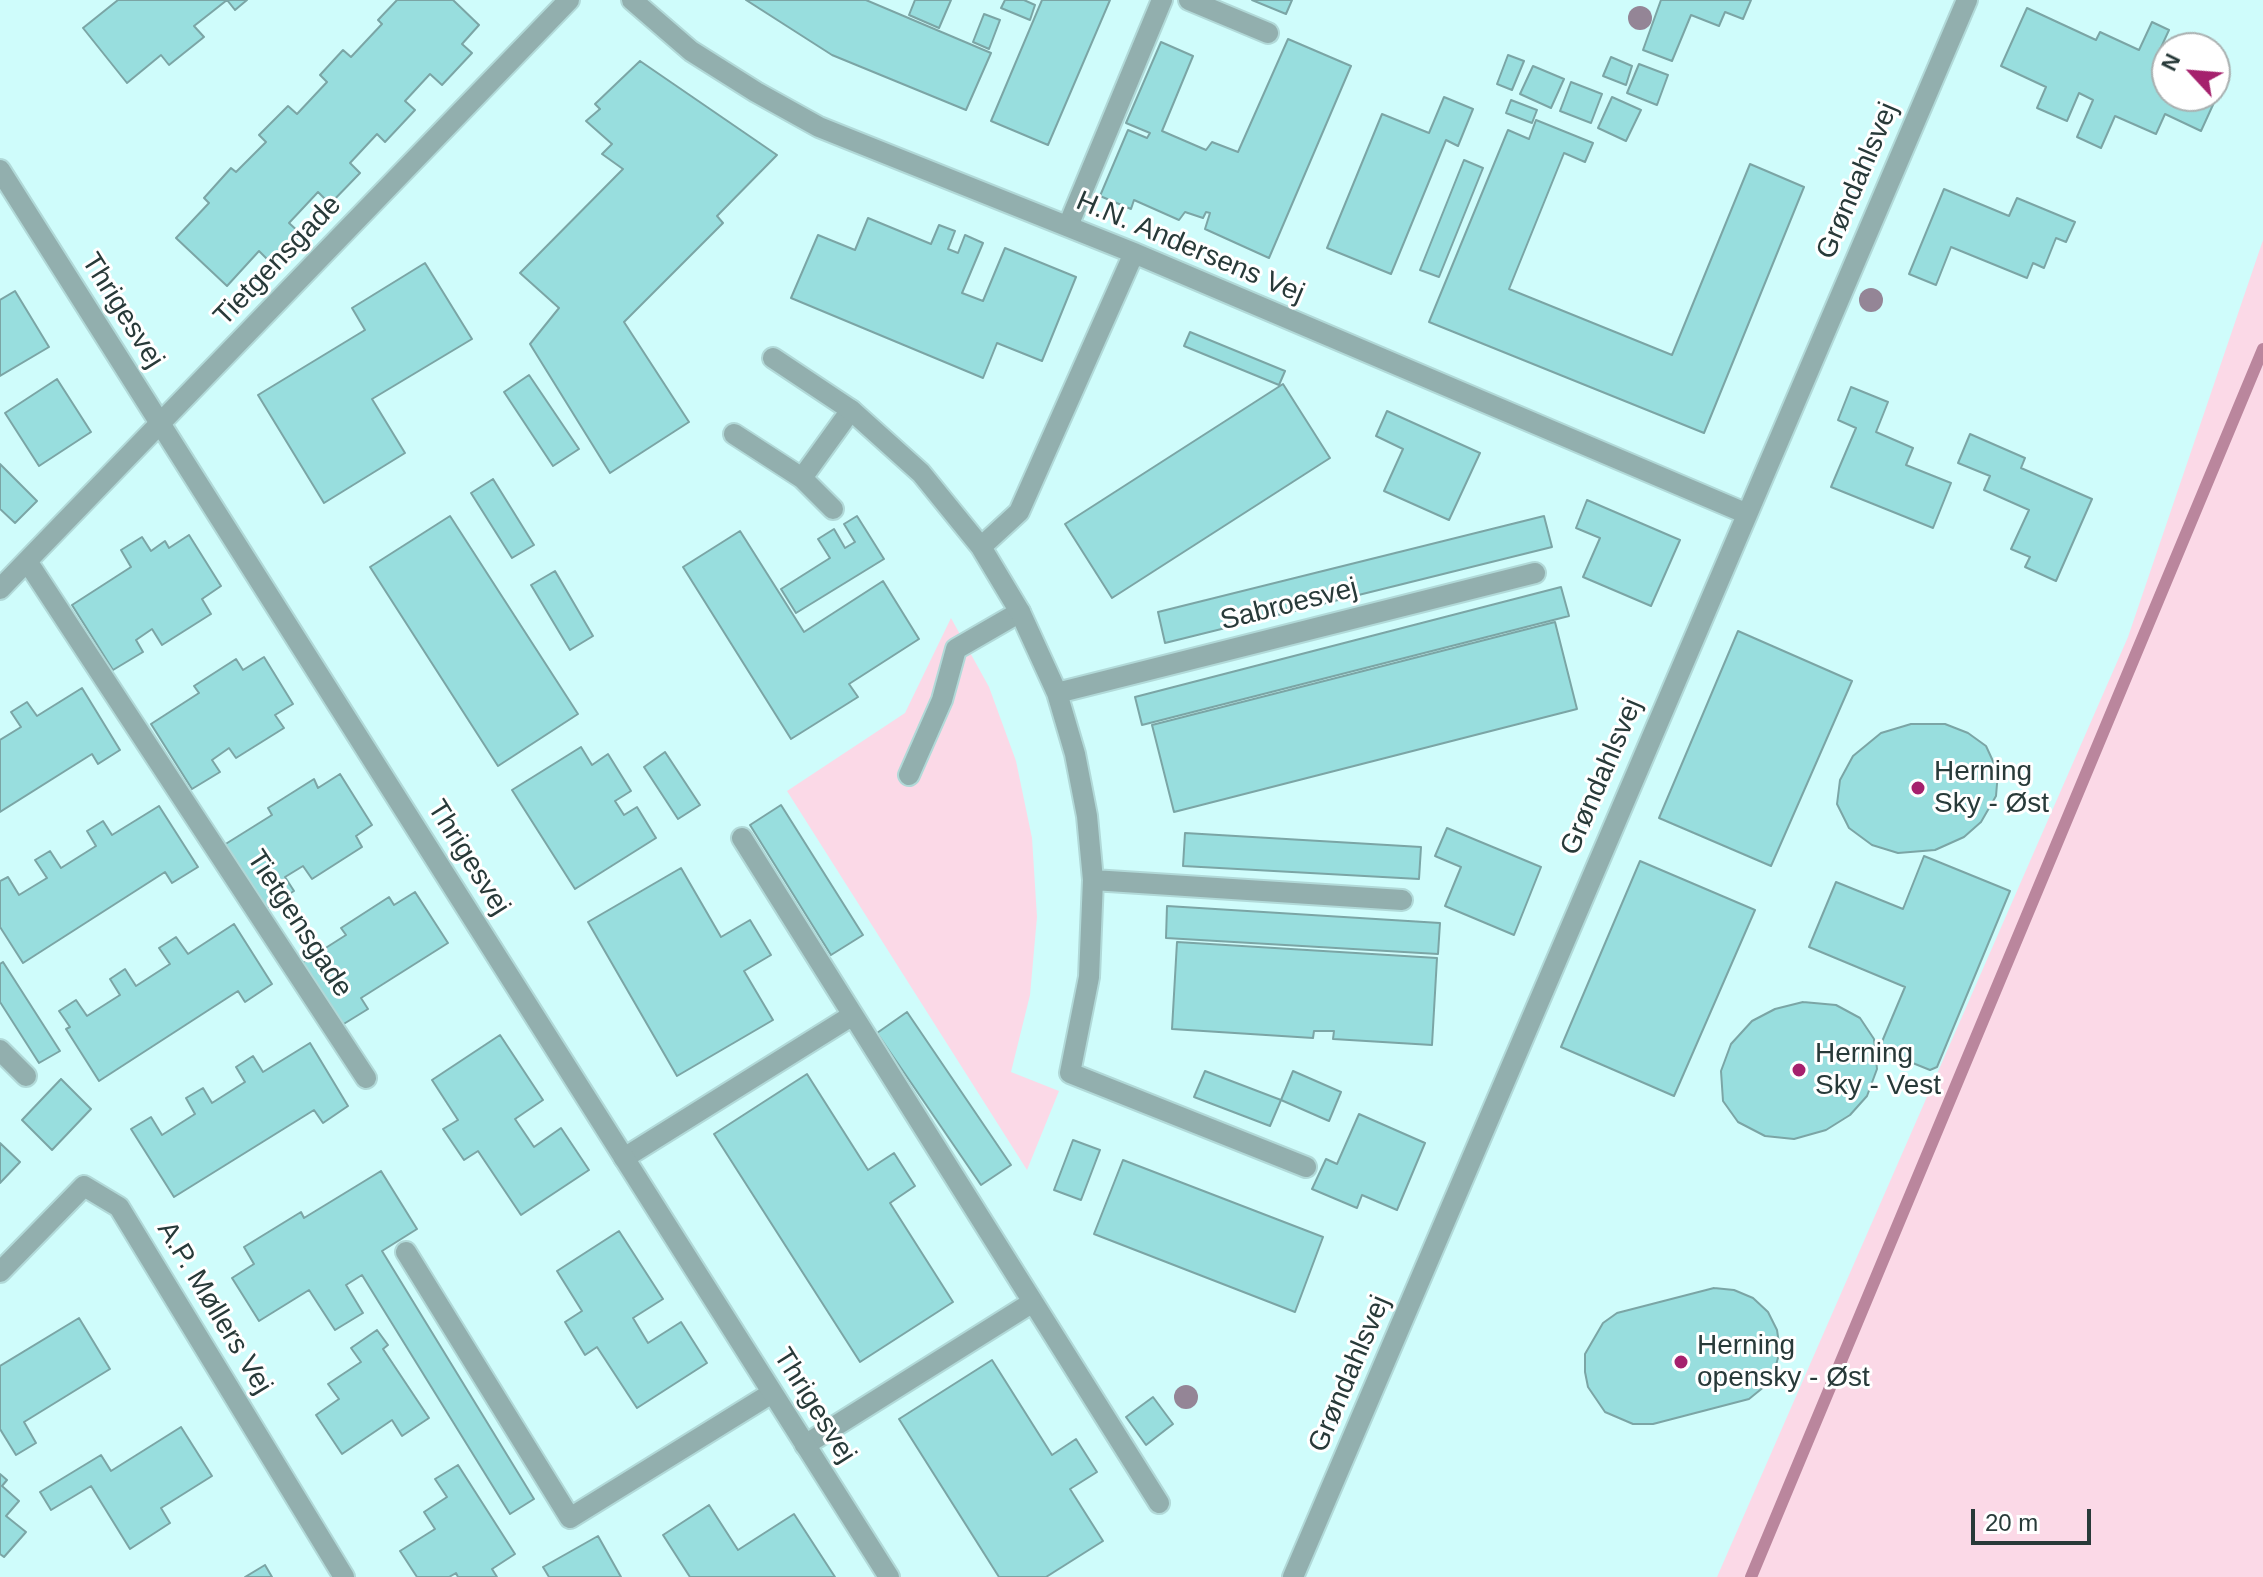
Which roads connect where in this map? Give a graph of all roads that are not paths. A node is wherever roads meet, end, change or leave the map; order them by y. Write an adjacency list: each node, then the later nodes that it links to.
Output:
1 (569, 0): 12 (street, Tietgensgade)
2 (632, 0): 8 (street, H.N. Andersens Vej)
3 (1162, 0): 8 (street)
4 (1189, 0): 6 (street)
5 (1967, 0): 16 (street, Grøndahlsvej)
6 (1268, 33)
7 (0, 170): 12 (street, Thrigesvej)
8 (1068, 226): 9 (street, H.N. Andersens Vej)
9 (1134, 253): 16 (street, H.N. Andersens Vej); 17 (street)
10 (773, 358): 11 (street)
11 (851, 410): 14 (street); 17 (street)
12 (160, 423): 18 (street, Tietgensgade); 31 (street, Thrigesvej)
13 (734, 434): 14 (street)
14 (802, 478): 15 (street)
15 (833, 509)
16 (1745, 513): 41 (street, Grøndahlsvej)
17 (981, 547): 21 (street)
18 (27, 561): 20 (street, Tietgensgade); 30 (street, Tietgensgade)
19 (1535, 573): 22 (street, Sabroesvej)
20 (0, 589)
21 (1020, 612): 22 (street); 23 (street)
22 (1057, 693): 25 (street)
23 (909, 775)
24 (742, 838): 27 (street)
25 (1093, 880): 26 (street); 32 (street)
26 (1402, 900)
27 (853, 1015): 31 (street); 35 (street)
28 (0, 1050): 29 (street)
29 (26, 1076)
30 (366, 1078)
31 (624, 1158): 36 (street, Thrigesvej)
32 (1306, 1167)
33 (406, 1252): 36 (street)
34 (0, 1272): 39 (street, A.P. Møllers Vej)
35 (1033, 1302): 37 (street); 38 (street)
36 (772, 1393): 37 (street, Thrigesvej)
37 (805, 1445): 40 (street, Thrigesvej)
38 (1159, 1503)
39 (344, 1577)
40 (889, 1577)
41 (1293, 1577)

